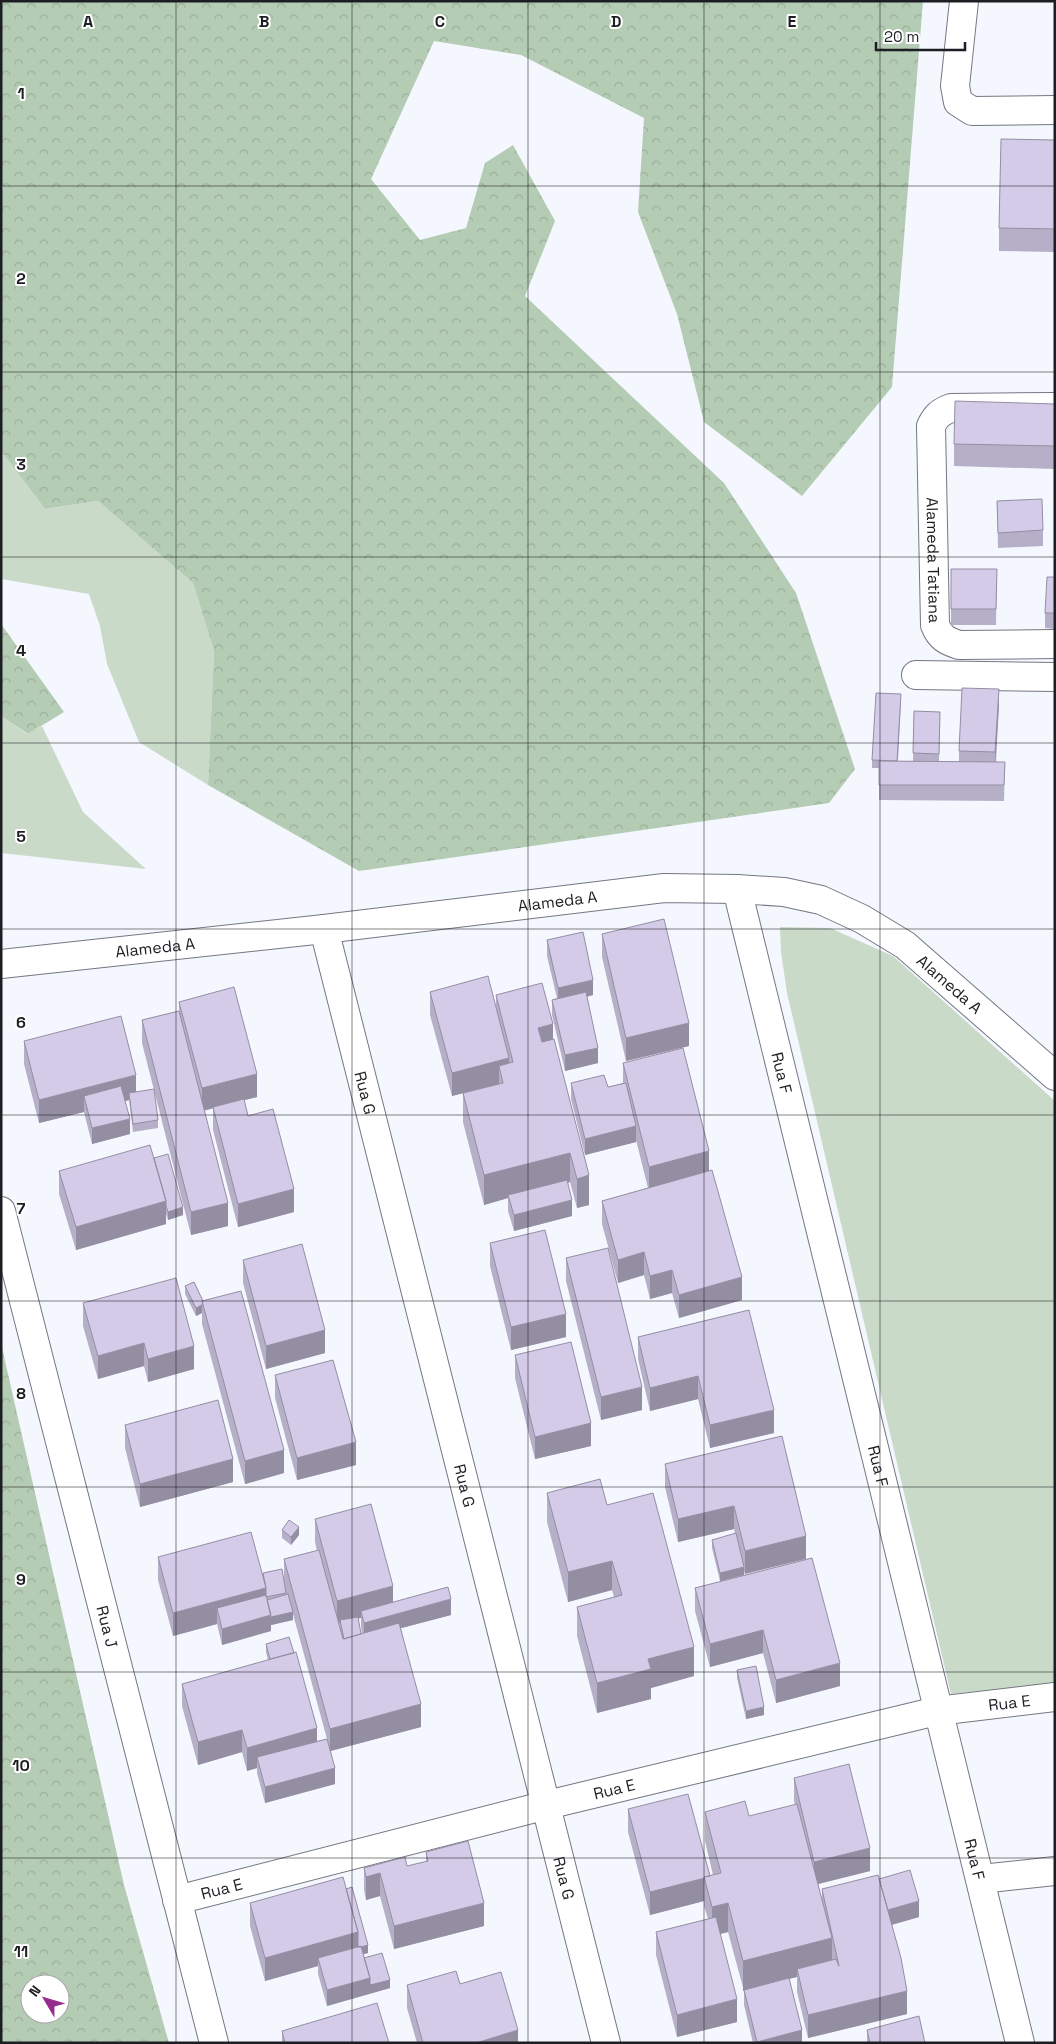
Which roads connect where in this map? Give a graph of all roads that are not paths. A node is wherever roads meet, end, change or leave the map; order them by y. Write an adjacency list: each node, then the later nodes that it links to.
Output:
1 (964, 1): 2 (street)
2 (1055, 110)
3 (1055, 407): 4 (street, Alameda Tatiana)
4 (1055, 644)
5 (916, 675): 6 (street)
6 (1055, 677)
7 (737, 889): 8 (street, Alameda A); 10 (street, Alameda A); 13 (street, Rua F)
8 (324, 929): 9 (street, Alameda A); 14 (street, Rua G)
9 (1, 964)
10 (1055, 1076)
11 (1, 1211): 17 (street, Rua J)
12 (1055, 1697): 13 (street, Rua E)
13 (937, 1710): 14 (street, Rua E); 16 (street, Rua F)
14 (547, 1804): 17 (street, Rua E); 19 (street, Rua G)
15 (1055, 1871): 16 (street)
16 (981, 1879): 20 (street, Rua F)
17 (177, 1900): 18 (street, Rua J)
18 (214, 2043)
19 (606, 2043)
20 (1020, 2043)

